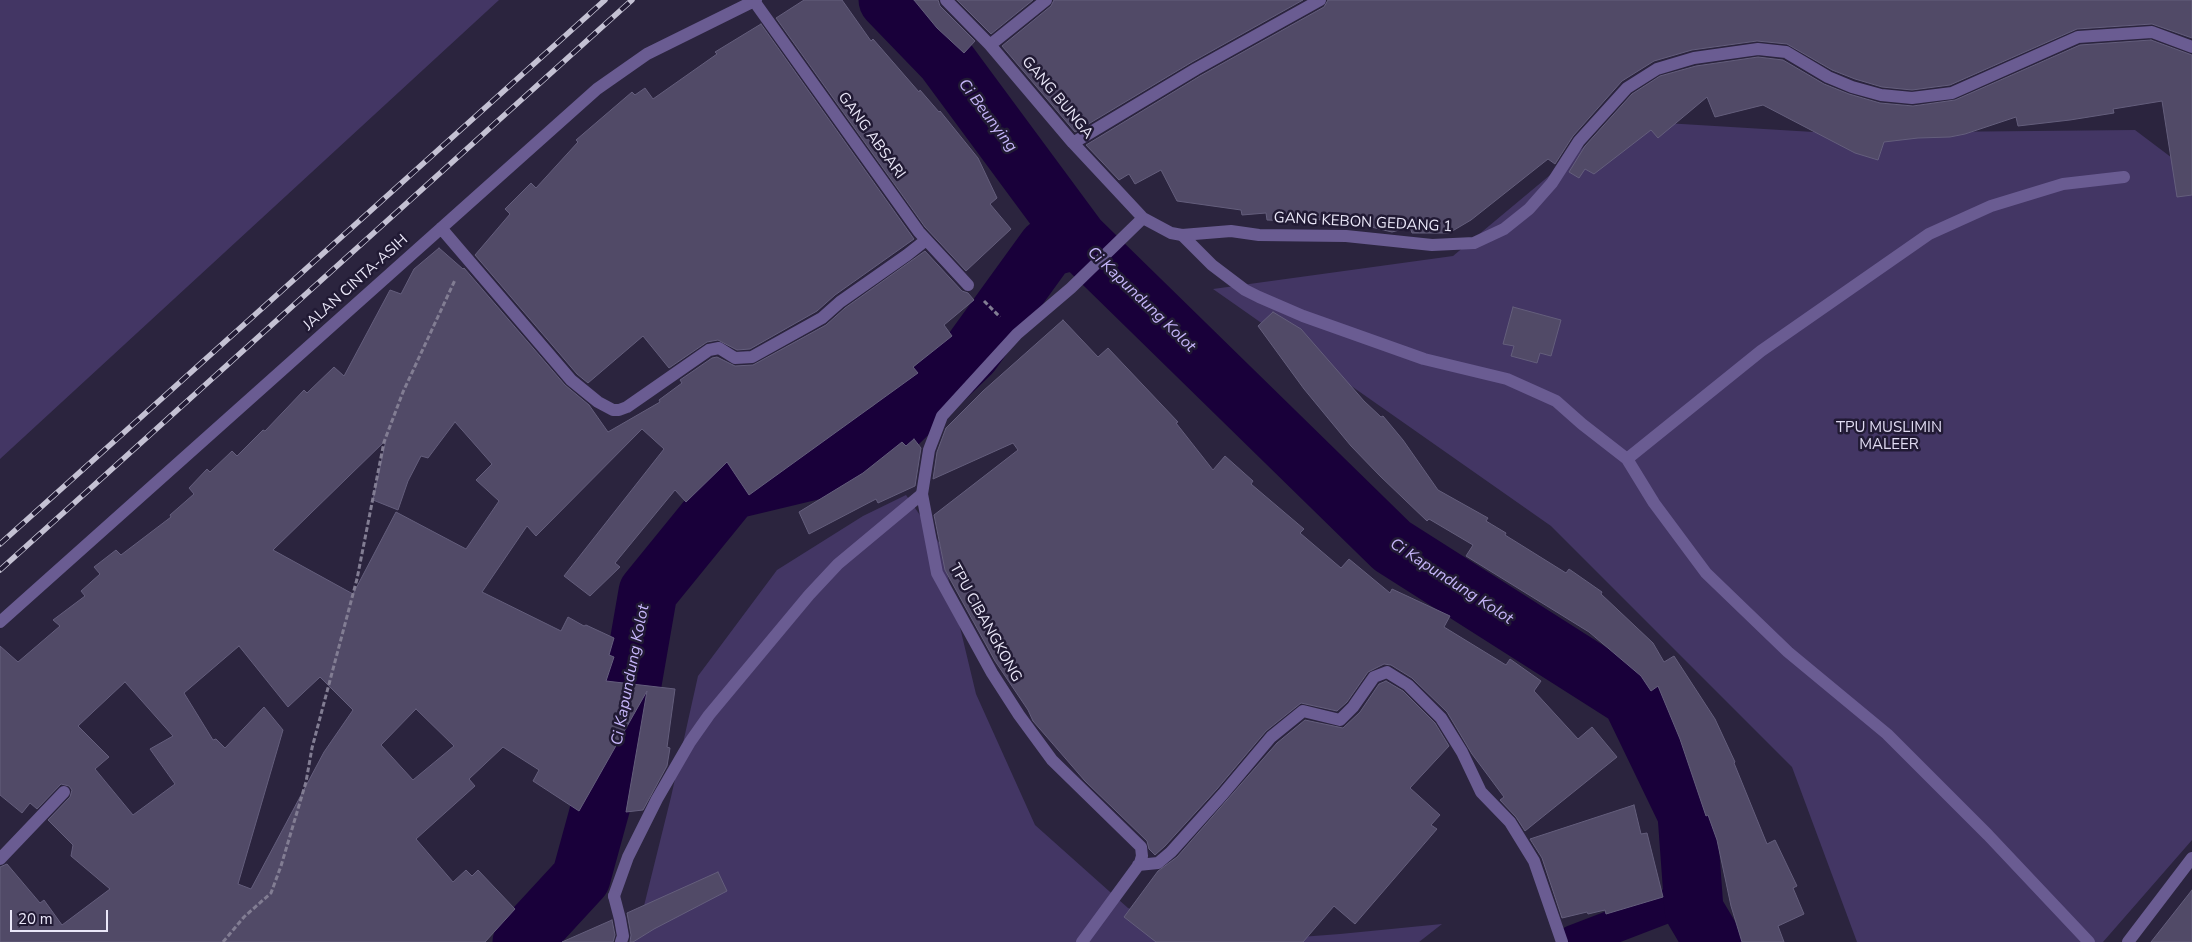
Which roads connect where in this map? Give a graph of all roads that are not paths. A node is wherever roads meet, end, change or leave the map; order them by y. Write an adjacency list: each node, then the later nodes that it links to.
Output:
1 (946, 0): 5 (street, GANG BUNGA)
2 (1046, 0): 5 (street)
3 (1320, 0): 7 (street)
4 (755, 1): 10 (street, JALAN CINTA-ASIH); 12 (street, GANG ABSARI)
5 (990, 45): 7 (street, GANG BUNGA)
6 (2192, 47): 11 (street, GANG KEBON GEDANG 1)
7 (1073, 143): 9 (street, GANG BUNGA)
8 (2124, 177): 14 (street)
9 (1138, 222): 11 (street, GANG BUNGA); 15 (street, TPU CIBANGKONG)
10 (442, 228): 12 (street); 16 (street, JALAN CINTA-ASIH)
11 (1182, 235): 14 (street)
12 (926, 240): 13 (street, GANG ABSARI)
13 (968, 285)
14 (1627, 459): 24 (street)
15 (922, 494): 20 (street, TPU CIBANGKONG); 21 (street)
16 (0, 622)
17 (64, 792): 19 (street)
18 (2192, 858): 25 (street)
19 (0, 859)
20 (1138, 865): 22 (street); 23 (street)
21 (621, 942)
22 (1082, 942)
23 (1562, 942)
24 (2089, 942)
25 (2128, 942)

